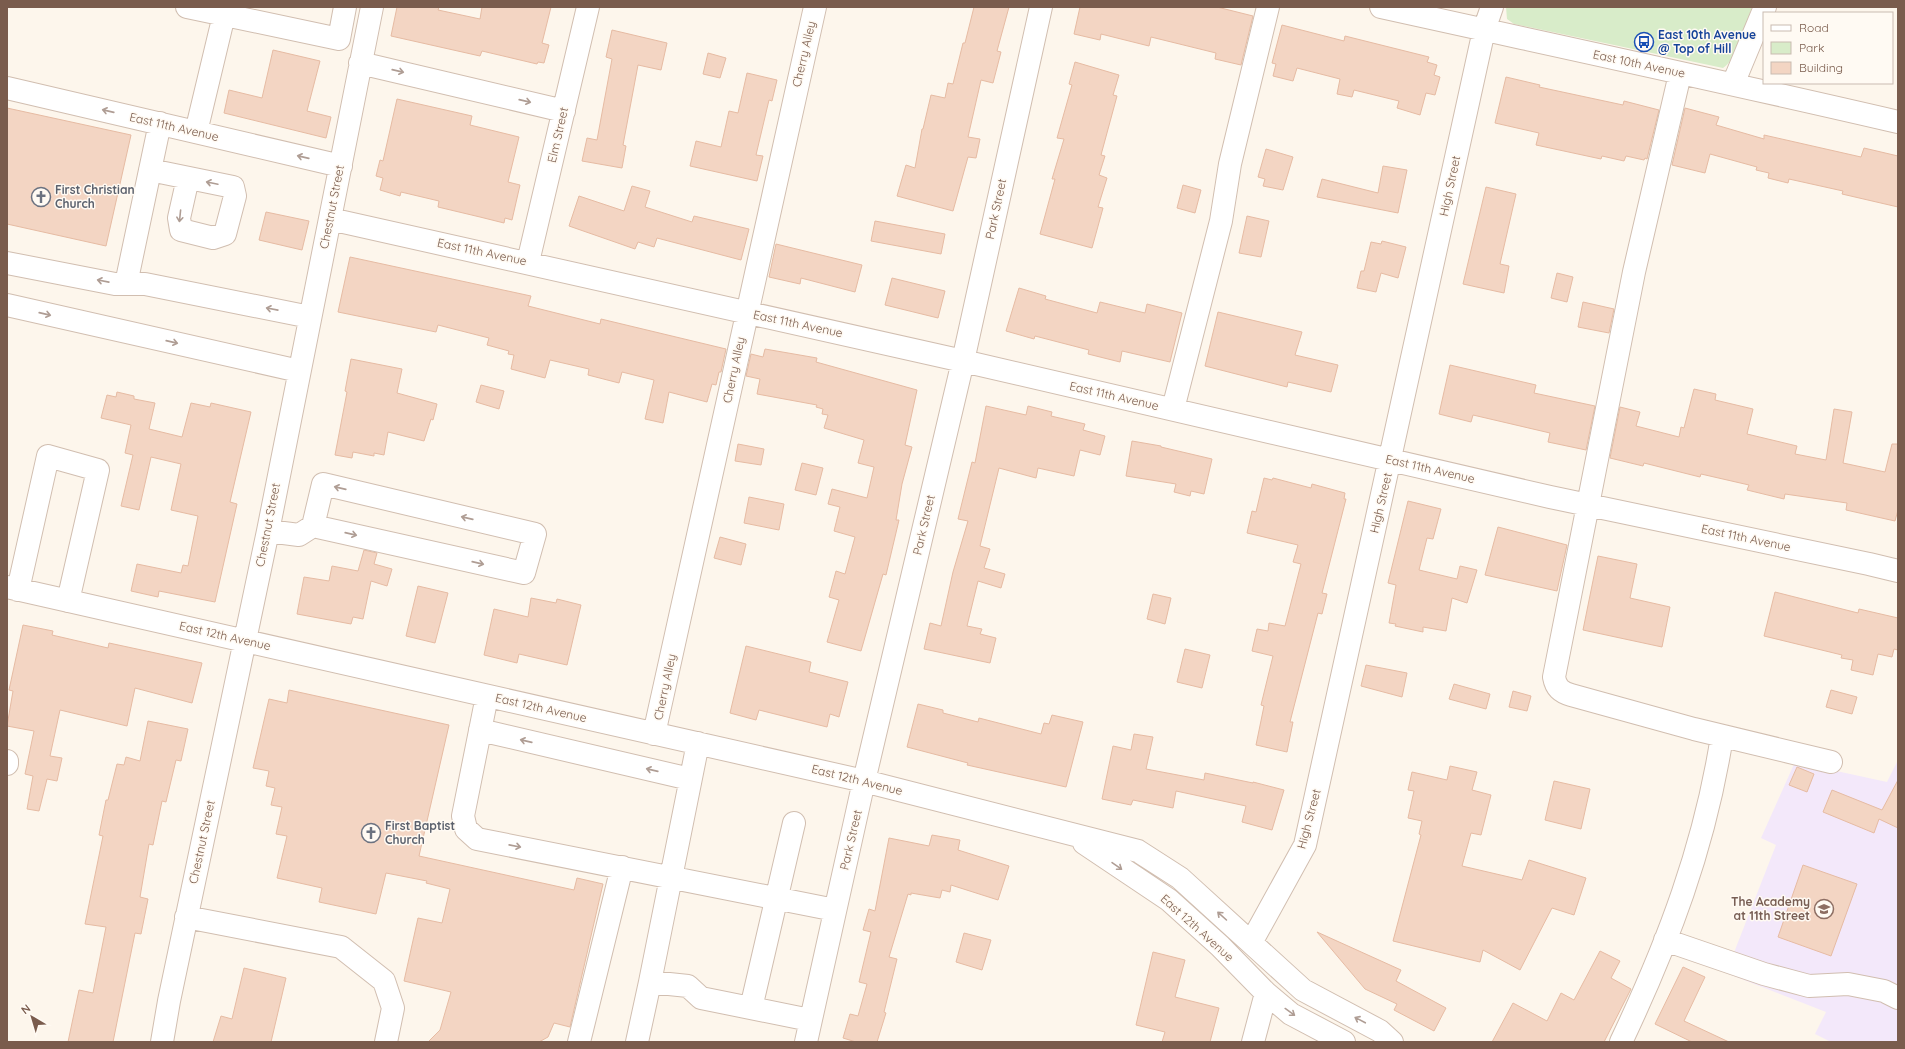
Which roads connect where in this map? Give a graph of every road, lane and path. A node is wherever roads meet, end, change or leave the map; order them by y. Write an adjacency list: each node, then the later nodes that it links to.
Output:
1 (187, 7): 11 (street)
2 (345, 7): 11 (street)
3 (372, 7): 13 (street, Chestnut Street)
4 (588, 7): 17 (street, Elm Street)
5 (815, 7): 29 (street, Cherry Alley)
6 (1041, 7): 31 (street, Park Street)
7 (1268, 7): 33 (street)
8 (1381, 7): 12 (street, East 10th Avenue)
9 (1492, 7): 12 (street, High Street)
10 (1765, 7): 15 (street)
11 (224, 15): 20 (street)
12 (1484, 30): 14 (street, East 10th Avenue); 34 (street, High Street)
13 (360, 62): 17 (street, one-way to 17); 21 (street, Chestnut Street)
14 (1680, 74): 15 (street, East 10th Avenue); 35 (street)
15 (1733, 84): 18 (street, East 10th Avenue)
16 (7, 88): 19 (street, East 11th Avenue, one-way to 16)
17 (564, 111): 25 (street, Elm Street)
18 (1898, 122)
19 (160, 123): 20 (street, East 11th Avenue); 22 (street)
20 (196, 132): 21 (street, East 11th Avenue, one-way to 20)
21 (341, 166): 24 (street, Chestnut Street)
22 (150, 170): 23 (street); 27 (street)
23 (188, 178)
24 (330, 219): 25 (street, East 11th Avenue); 30 (street, Chestnut Street)
25 (528, 262): 29 (street, East 11th Avenue)
26 (7, 263): 27 (street, one-way to 26)
27 (126, 284): 30 (street, one-way to 27)
28 (7, 305): 32 (street, one-way to 32)
29 (747, 312): 31 (street, East 11th Avenue); 44 (street, Cherry Alley)
30 (310, 317): 32 (street, Chestnut Street)
31 (962, 361): 33 (street, East 11th Avenue); 49 (street, Park Street)
32 (299, 370): 37 (street, Chestnut Street)
33 (1173, 409): 34 (street, East 11th Avenue)
34 (1390, 459): 35 (street, East 11th Avenue); 58 (street, High Street)
35 (1589, 505): 38 (street, East 11th Avenue); 45 (street)
36 (313, 526): 36 (street, one-way to 36); 37 (street)
37 (268, 530): 41 (street, Chestnut Street)
38 (1898, 572)
39 (12, 588): 40 (street, East 12th Avenue); 40 (street)
40 (68, 601): 41 (street, East 12th Avenue)
41 (245, 641): 42 (street, East 12th Avenue); 56 (street, Chestnut Street)
42 (487, 696): 43 (street); 44 (street, East 12th Avenue)
43 (480, 730): 48 (street, one-way to 43); 52 (street, one-way to 52)
44 (654, 734): 46 (street, East 12th Avenue)
45 (1722, 736): 47 (street); 57 (street)
46 (698, 743): 48 (street); 49 (street, East 12th Avenue)
47 (1831, 762)
48 (690, 779): 53 (street)
49 (864, 781): 51 (street, East 12th Avenue); 55 (street, Park Street)
50 (794, 823): 54 (street)
51 (1073, 836): 58 (street, East 12th Avenue, one-way to 51); 60 (street, East 12th Avenue, one-way to 60)
52 (622, 867): 53 (street); 66 (street)
53 (670, 877): 54 (street); 59 (street)
54 (777, 898): 55 (street); 62 (street)
55 (835, 910): 63 (street, Park Street)
56 (186, 917): 64 (street, Chestnut Street); 65 (street)
57 (1664, 940): 61 (street); 72 (street)
58 (1252, 942): 71 (street, East 12th Avenue, one-way to 58)
59 (650, 982): 62 (street); 67 (street)
60 (1266, 993): 69 (street); 70 (street, East 12th Avenue, one-way to 70)
61 (1898, 998)
62 (751, 1008): 63 (street)
63 (810, 1020): 68 (street, Park Street)
64 (162, 1042)
65 (386, 1042)
66 (579, 1042)
67 (637, 1042)
68 (806, 1042)
69 (1253, 1042)
70 (1344, 1042)
71 (1392, 1042)
72 (1621, 1042)

